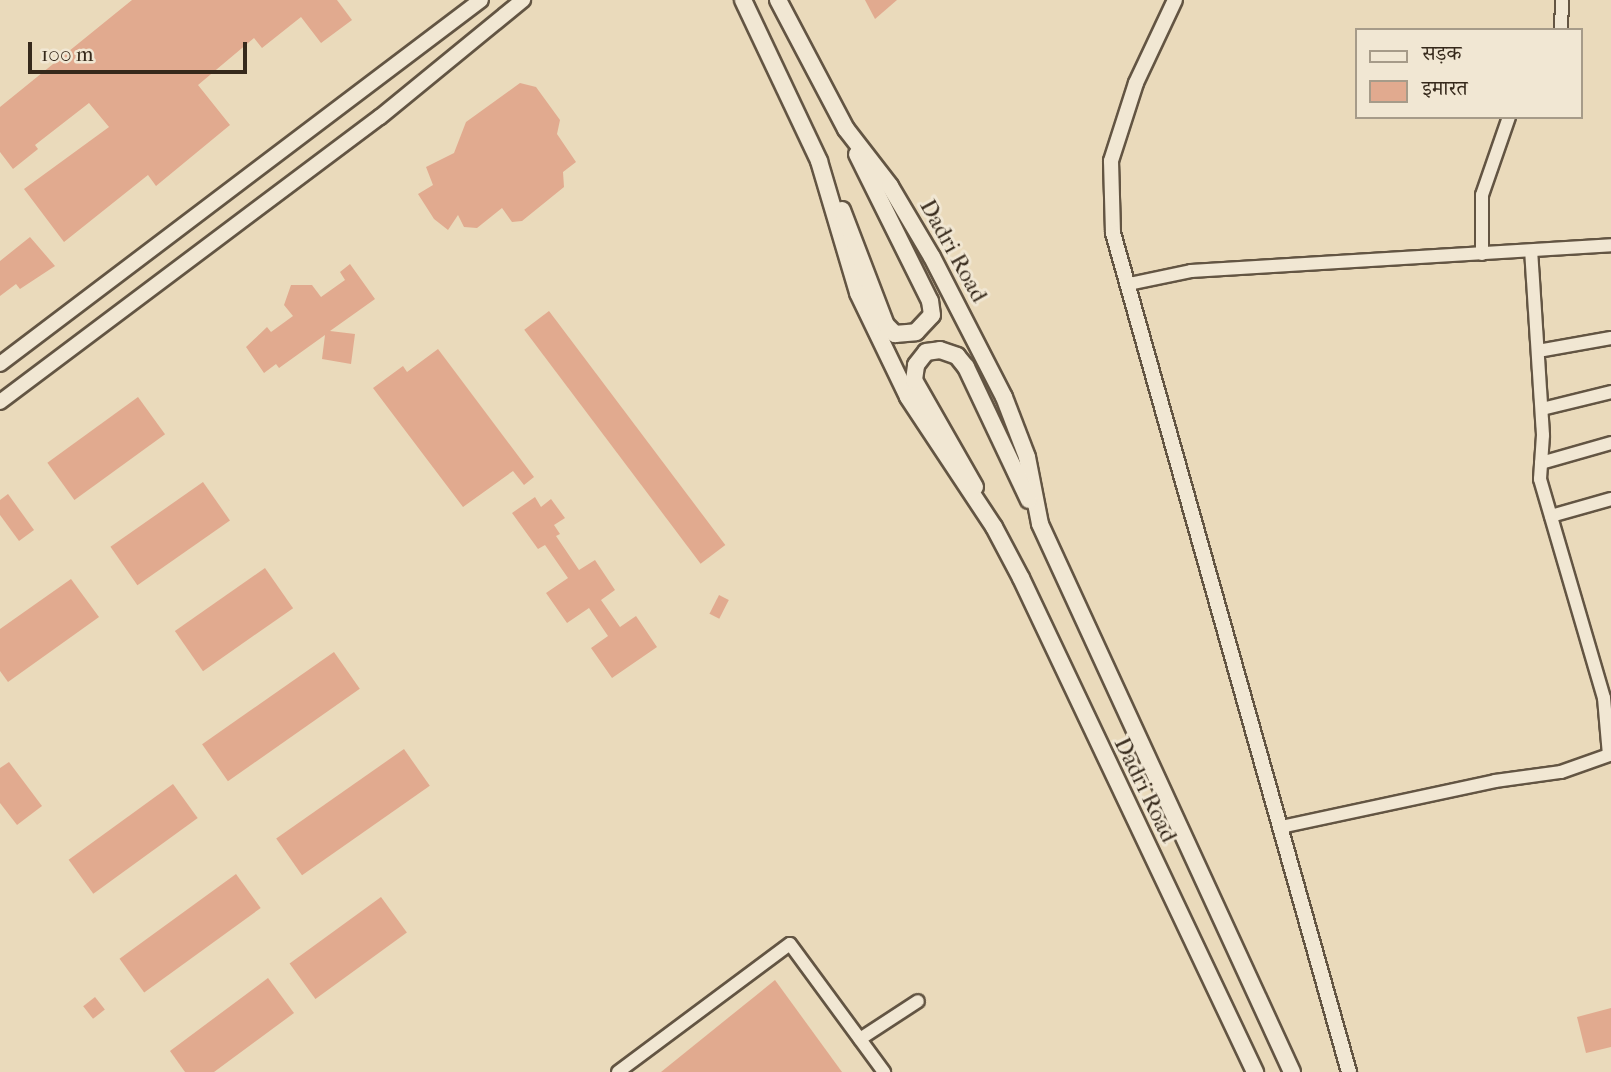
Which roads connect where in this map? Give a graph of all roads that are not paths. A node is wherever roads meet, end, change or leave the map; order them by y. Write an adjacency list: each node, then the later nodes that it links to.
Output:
1 (481, 0): 18 (street)
2 (523, 0): 7 (street)
3 (743, 0): 11 (main road, Dadri Road)
4 (778, 0): 10 (main road, Dadri Road)
5 (1175, 0): 15 (street)
6 (1562, 0): 8 (street)
7 (505, 5): 20 (street)
8 (1561, 28)
9 (1508, 119): 14 (street)
10 (846, 129): 11 (main road, Dadri Road); 26 (main road, Dadri Road)
11 (819, 161): 27 (main road, Dadri Road)
12 (1611, 245): 13 (street)
13 (1531, 251): 14 (street); 17 (street)
14 (1482, 254): 15 (street)
15 (1129, 284): 28 (street)
16 (1611, 338): 17 (street)
17 (1538, 351): 21 (street)
18 (0, 363)
19 (1611, 392): 21 (street)
20 (0, 402)
21 (1542, 409): 23 (street)
22 (1611, 443): 23 (street)
23 (1541, 463): 25 (street)
24 (1611, 499): 25 (street)
25 (1551, 516): 28 (street)
26 (1040, 524): 27 (main road, Dadri Road); 34 (main road, Dadri Road)
27 (994, 527): 33 (main road, Dadri Road)
28 (1282, 827): 35 (street)
29 (918, 1001): 30 (street)
30 (860, 1039): 31 (street); 32 (street)
31 (618, 1072)
32 (884, 1072)
33 (1255, 1072)
34 (1292, 1072)
35 (1349, 1072)

